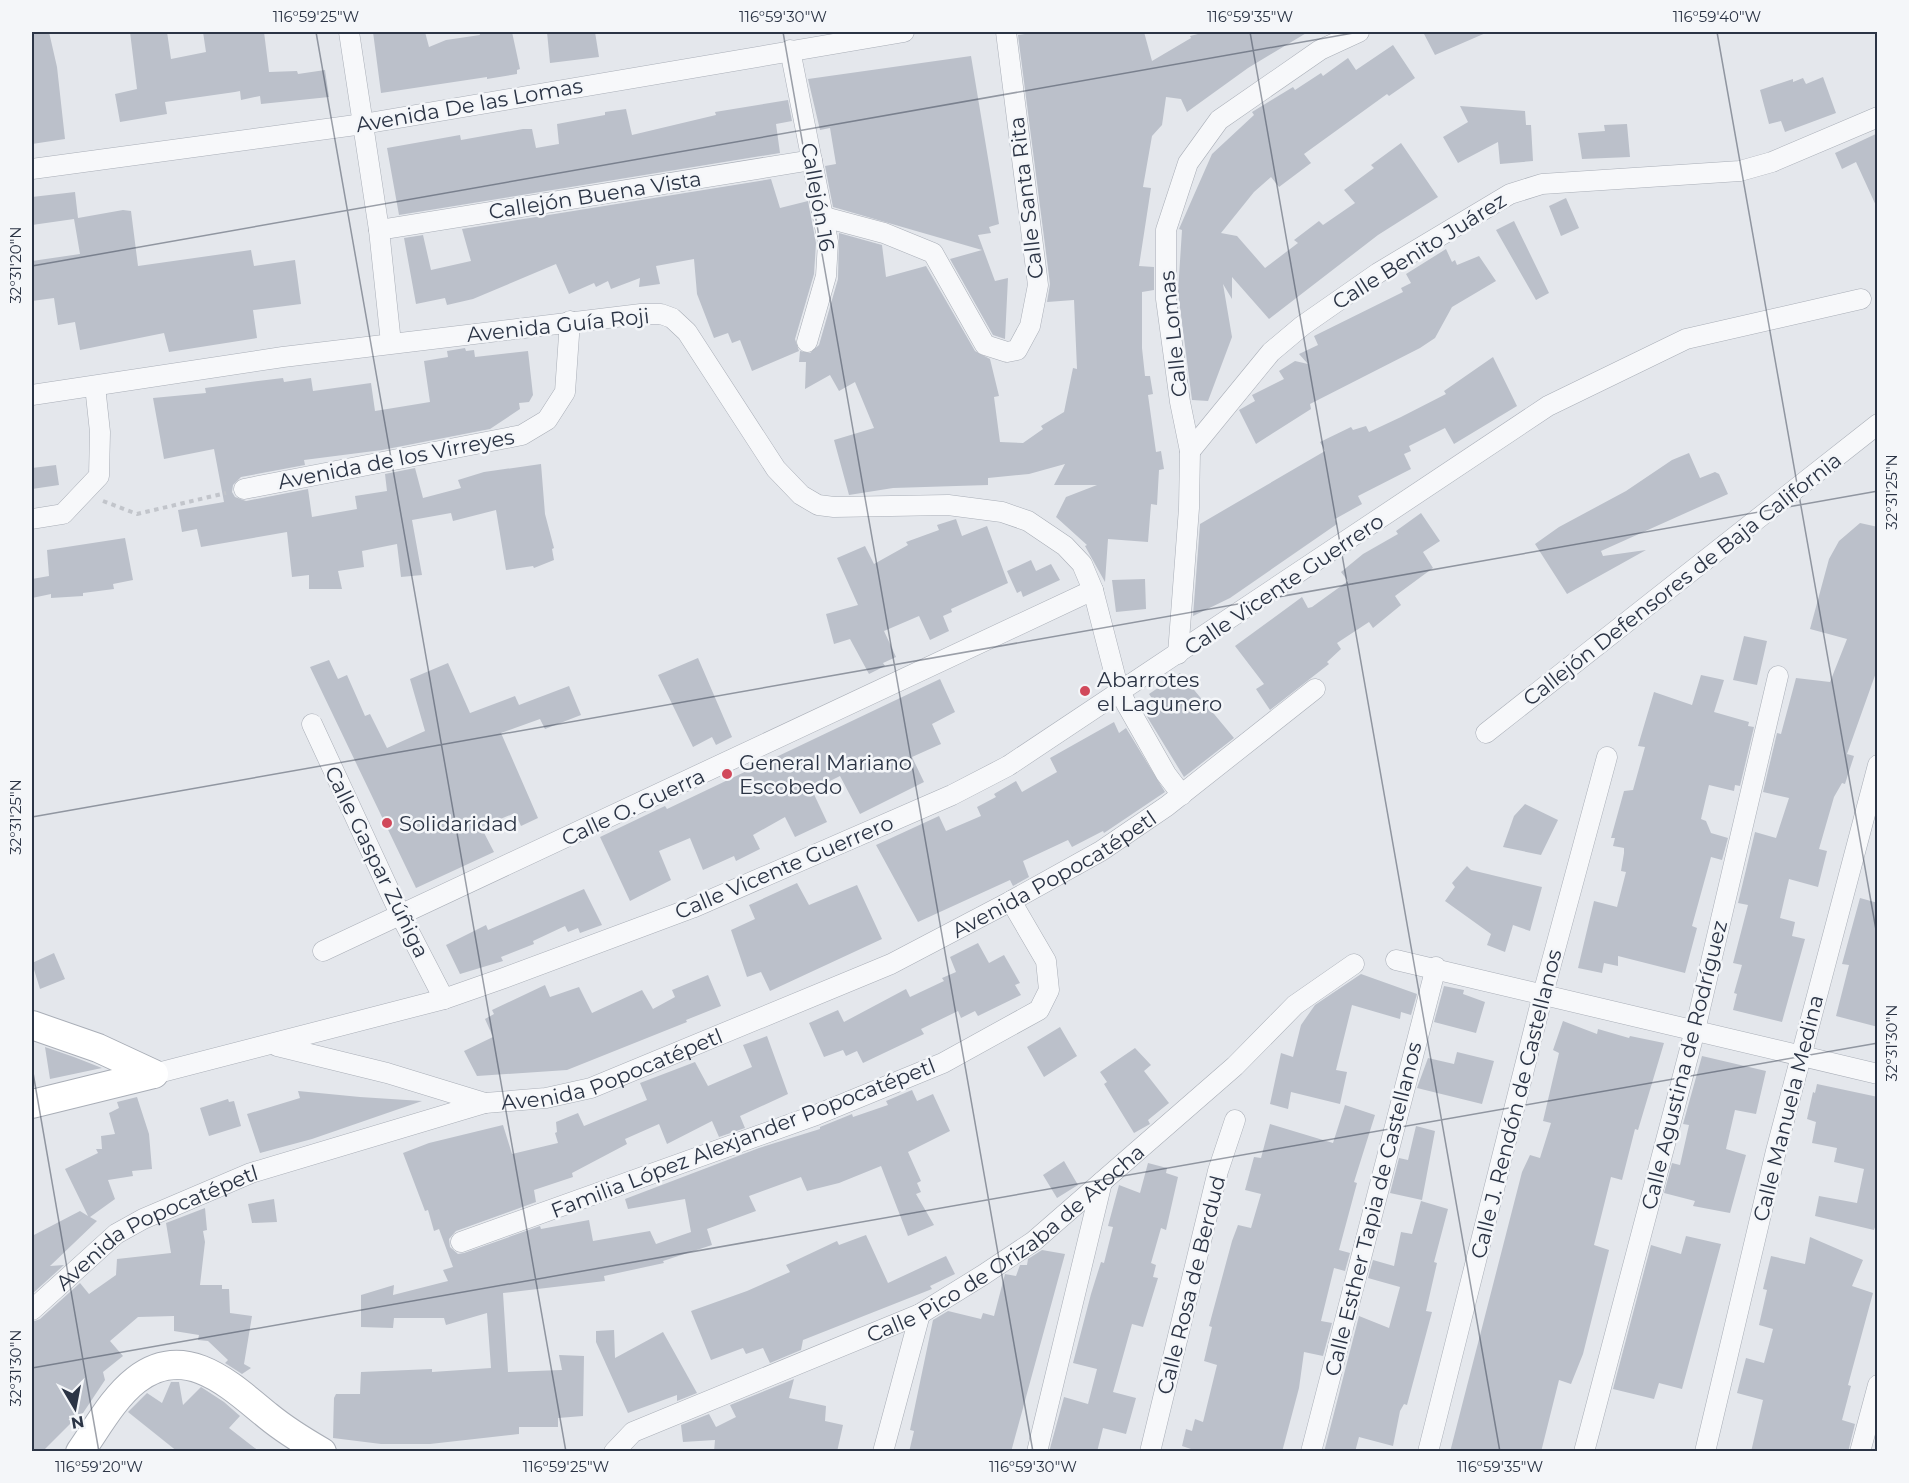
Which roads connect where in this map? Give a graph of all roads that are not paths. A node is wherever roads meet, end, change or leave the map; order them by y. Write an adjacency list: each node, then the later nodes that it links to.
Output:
1 (349, 32): 7 (street)
2 (904, 32): 5 (street, Avenida De las Lomas)
3 (1006, 32): 10 (street, Calle Santa Rita)
4 (1359, 32): 19 (street, Calle Lomas)
5 (790, 50): 7 (street, Avenida De las Lomas); 8 (street, Callejón 16)
6 (1878, 117): 19 (street, Calle Benito Juárez)
7 (363, 124): 9 (street, Avenida De las Lomas); 11 (street)
8 (812, 160): 10 (street, Callejón 16); 11 (street, Callejón Buena Vista)
9 (32, 169)
10 (824, 217): 14 (street, Callejón 16)
11 (379, 230): 15 (street)
12 (1861, 299): 23 (street, Calle Vicente Guerrero)
13 (570, 321): 15 (street, Avenida Guía Roji); 20 (street, Avenida de los Virreyes); 22 (street, Avenida Guía Roji)
14 (807, 342)
15 (391, 343): 16 (street, Avenida Guía Roji)
16 (95, 386): 17 (street, Avenida Guía Roji); 21 (street)
17 (32, 395)
18 (1878, 424): 28 (street, Callejón Defensores de Baja California)
19 (1190, 451): 23 (street, Calle Lomas)
20 (244, 489)
21 (32, 519)
22 (1094, 590): 26 (street, Avenida Guía Roji); 33 (street, Calle O. Guerra)
23 (1178, 654): 26 (street, Calle Vicente Guerrero)
24 (1778, 676): 41 (street, Calle Agustina de Rodríguez)
25 (1315, 689): 31 (street, Avenida Popocatépetl)
26 (1119, 691): 31 (street, Avenida Guía Roji); 39 (street, Calle Vicente Guerrero)
27 (312, 724): 33 (street, Calle Gaspar Zúñiga)
28 (1486, 734)
29 (1607, 757): 38 (street, Calle J. Rendón de Castellanos)
30 (1878, 765): 43 (street, Calle Manuela Medina)
31 (1182, 795): 32 (street, Avenida Popocatépetl)
32 (1011, 901): 46 (street, Avenida Popocatépetl); 50 (street, Familia López Alexjander Popocatépetl)
33 (401, 916): 34 (street, Calle O. Guerra); 39 (street, Calle Gaspar Zúñiga)
34 (323, 951)
35 (1396, 960): 37 (street)
36 (1354, 964): 49 (street, Calle Pico de Orizaba de Atocha)
37 (1436, 967): 38 (street); 60 (street, Calle Esther Tapia de Castellanos)
38 (1543, 994): 41 (street); 61 (street, Calle J. Rendón de Castellanos)
39 (444, 999): 42 (street, Calle Vicente Guerrero)
40 (32, 1024): 44 (street)
41 (1695, 1030): 43 (street); 62 (street, Calle Agustina de Rodríguez)
42 (271, 1045): 44 (street); 46 (street)
43 (1801, 1056): 45 (street); 63 (street, Calle Manuela Medina)
44 (154, 1074): 47 (street)
45 (1878, 1074)
46 (485, 1103): 51 (street, Avenida Popocatépetl)
47 (32, 1104)
48 (1235, 1120): 59 (street, Calle Rosa de Berdud)
49 (1102, 1182): 52 (street, Calle Pico de Orizaba de Atocha); 58 (street)
50 (461, 1242)
51 (32, 1310)
52 (920, 1314): 56 (street, Calle Pico de Orizaba de Atocha); 57 (street)
53 (1878, 1385): 64 (street)
54 (80, 1452): 55 (street)
55 (322, 1452)
56 (614, 1452)
57 (883, 1452)
58 (1037, 1452)
59 (1150, 1452)
60 (1311, 1452)
61 (1428, 1452)
62 (1584, 1452)
63 (1706, 1452)
64 (1860, 1452)

